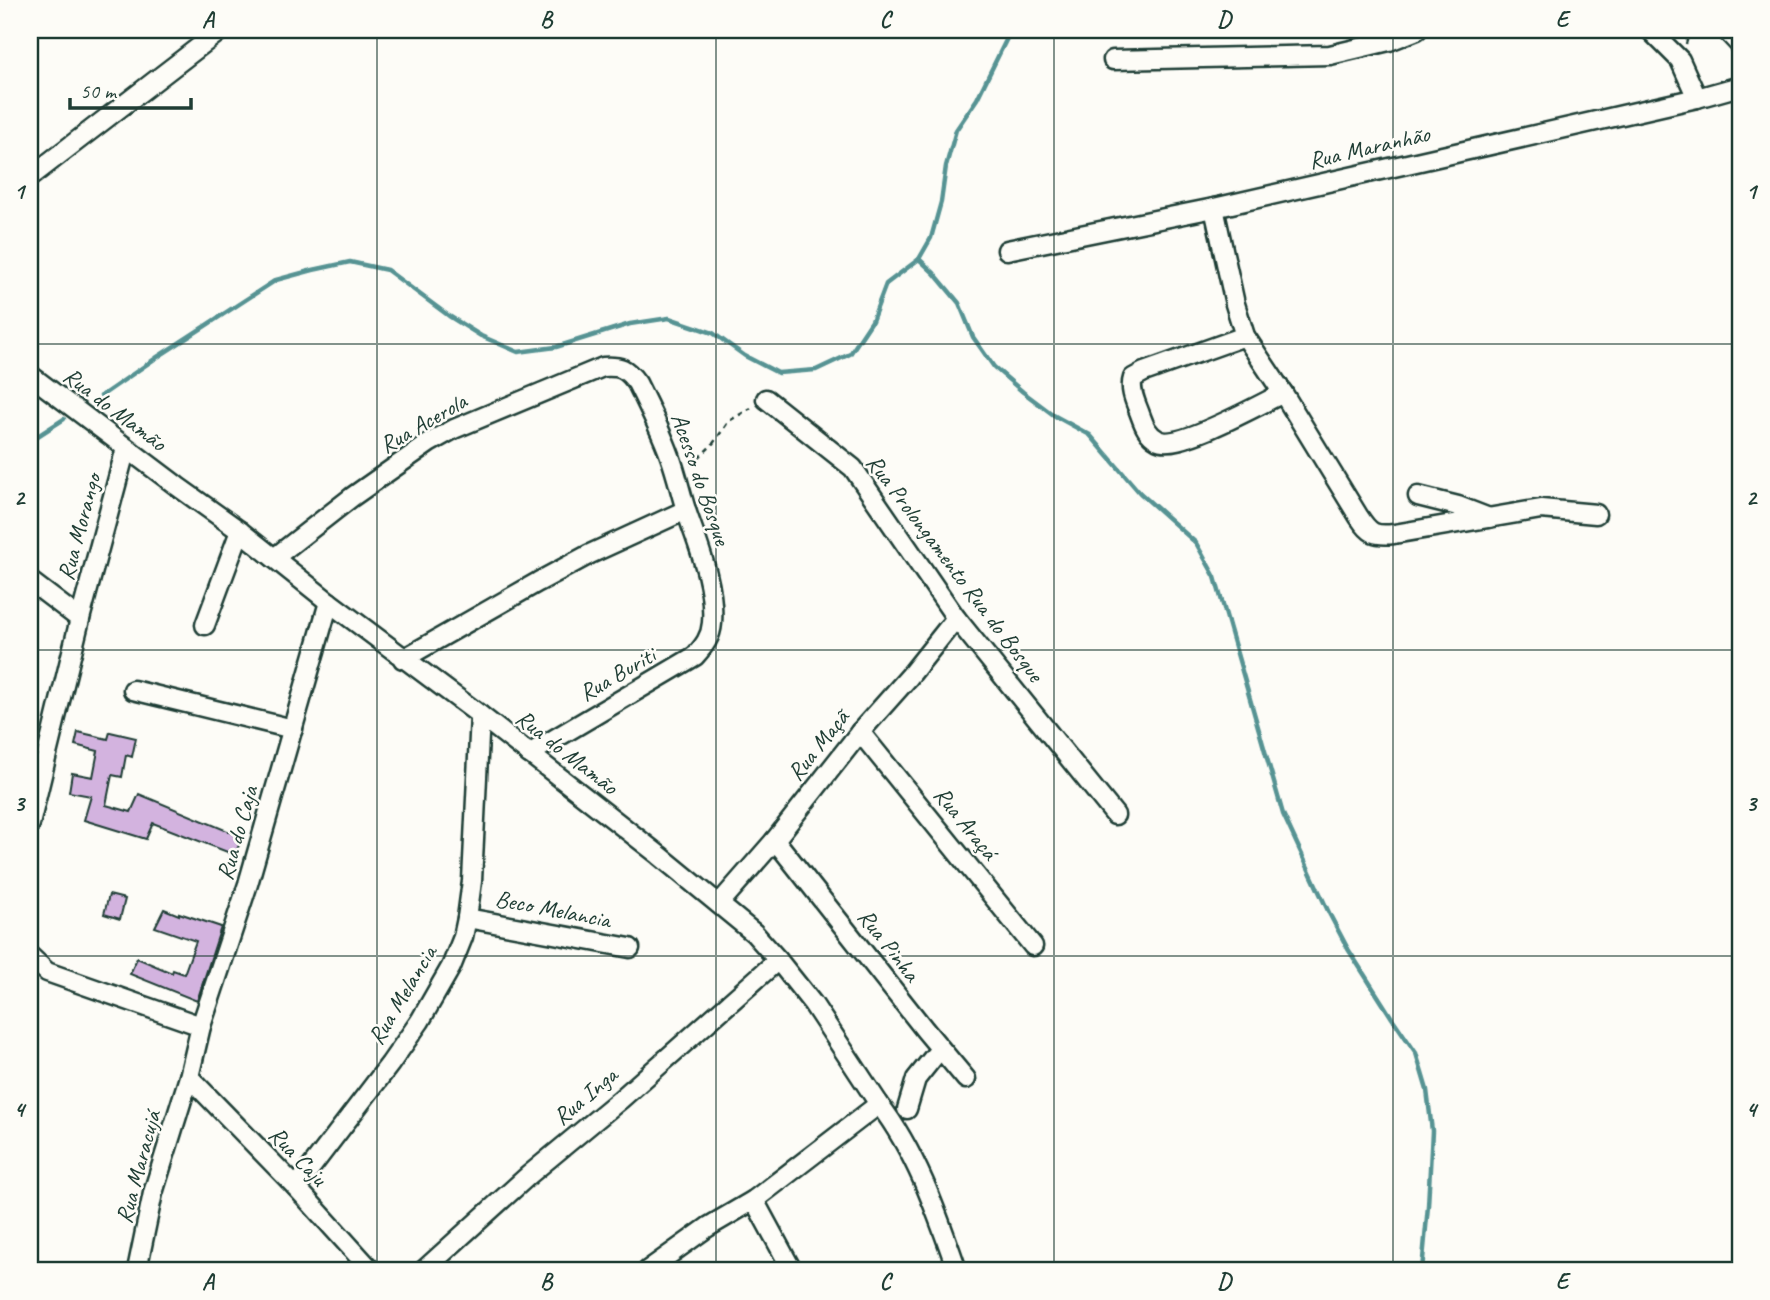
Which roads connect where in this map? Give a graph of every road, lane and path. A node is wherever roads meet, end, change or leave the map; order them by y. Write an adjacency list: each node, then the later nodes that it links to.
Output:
1 (221, 30): 9 (street)
2 (1417, 30): 6 (street)
3 (1650, 30): 8 (street)
4 (1726, 30): 5 (street)
5 (1740, 45)
6 (1113, 60)
7 (1740, 86): 8 (street, Rua Maranhão)
8 (1698, 98): 10 (street, Rua Maranhão)
9 (30, 177)
10 (1214, 208): 11 (street, Rua Maranhão); 12 (street)
11 (1007, 250)
12 (1245, 336): 15 (street); 15 (street)
13 (616, 366): 20 (street, Acesso do Bosque); 24 (street, Rua Acerola)
14 (30, 375): 17 (street, Rua do Mamão)
15 (1283, 393): 22 (street)
16 (766, 399): 18 (path); 27 (street, Rua Prolongamento Rua do Bosque)
17 (126, 448): 23 (street, Rua do Mamão); 28 (street, Rua Morango)
18 (690, 466)
19 (1418, 496): 22 (street)
20 (686, 510): 29 (street, Acesso do Bosque); 31 (street)
21 (1595, 514): 22 (street)
22 (1489, 518)
23 (240, 531): 24 (street, Rua do Mamão); 30 (street)
24 (274, 558): 26 (street, Rua do Mamão)
25 (30, 581): 28 (street)
26 (329, 602): 31 (street, Rua do Mamão); 34 (street, Rua do Caja)
27 (956, 618): 35 (street, Rua Maçã); 38 (street, Rua Prolongamento Rua do Bosque)
28 (80, 619): 37 (street, Rua Morango)
29 (713, 622): 36 (street, Rua Buriti)
30 (205, 625)
31 (403, 659): 33 (street, Rua do Mamão)
32 (133, 690): 34 (street)
33 (480, 715): 36 (street, Rua do Mamão); 42 (street, Rua Melancia)
34 (293, 729): 47 (street, Rua do Caja)
35 (860, 732): 40 (street, Rua Maçã); 43 (street, Rua Araçá)
36 (529, 754): 41 (street, Rua do Mamão)
37 (37, 761): 39 (street, Rua Morango)
38 (1115, 815)
39 (30, 824)
40 (775, 840): 41 (street, Rua Maçã); 48 (street, Rua Pinha)
41 (719, 904): 46 (street, Rua do Mamão)
42 (467, 918): 44 (street, Beco Melancia); 53 (street, Rua Melancia)
43 (1033, 946)
44 (631, 948)
45 (30, 956): 47 (street)
46 (778, 960): 51 (street, Rua do Mamão); 57 (street, Rua Inga)
47 (201, 1026): 49 (street, Rua do Caja)
48 (940, 1049): 50 (street, Rua Pinha); 52 (street)
49 (189, 1077): 53 (street, Rua Caju); 55 (street, Rua Maracujá)
50 (965, 1079)
51 (879, 1104): 54 (street); 60 (street, Rua do Mamão)
52 (907, 1109)
53 (296, 1187): 56 (street, Rua Caju)
54 (754, 1200): 58 (street); 59 (street)
55 (137, 1270)
56 (371, 1270)
57 (424, 1270)
58 (648, 1270)
59 (792, 1270)
60 (957, 1270)

